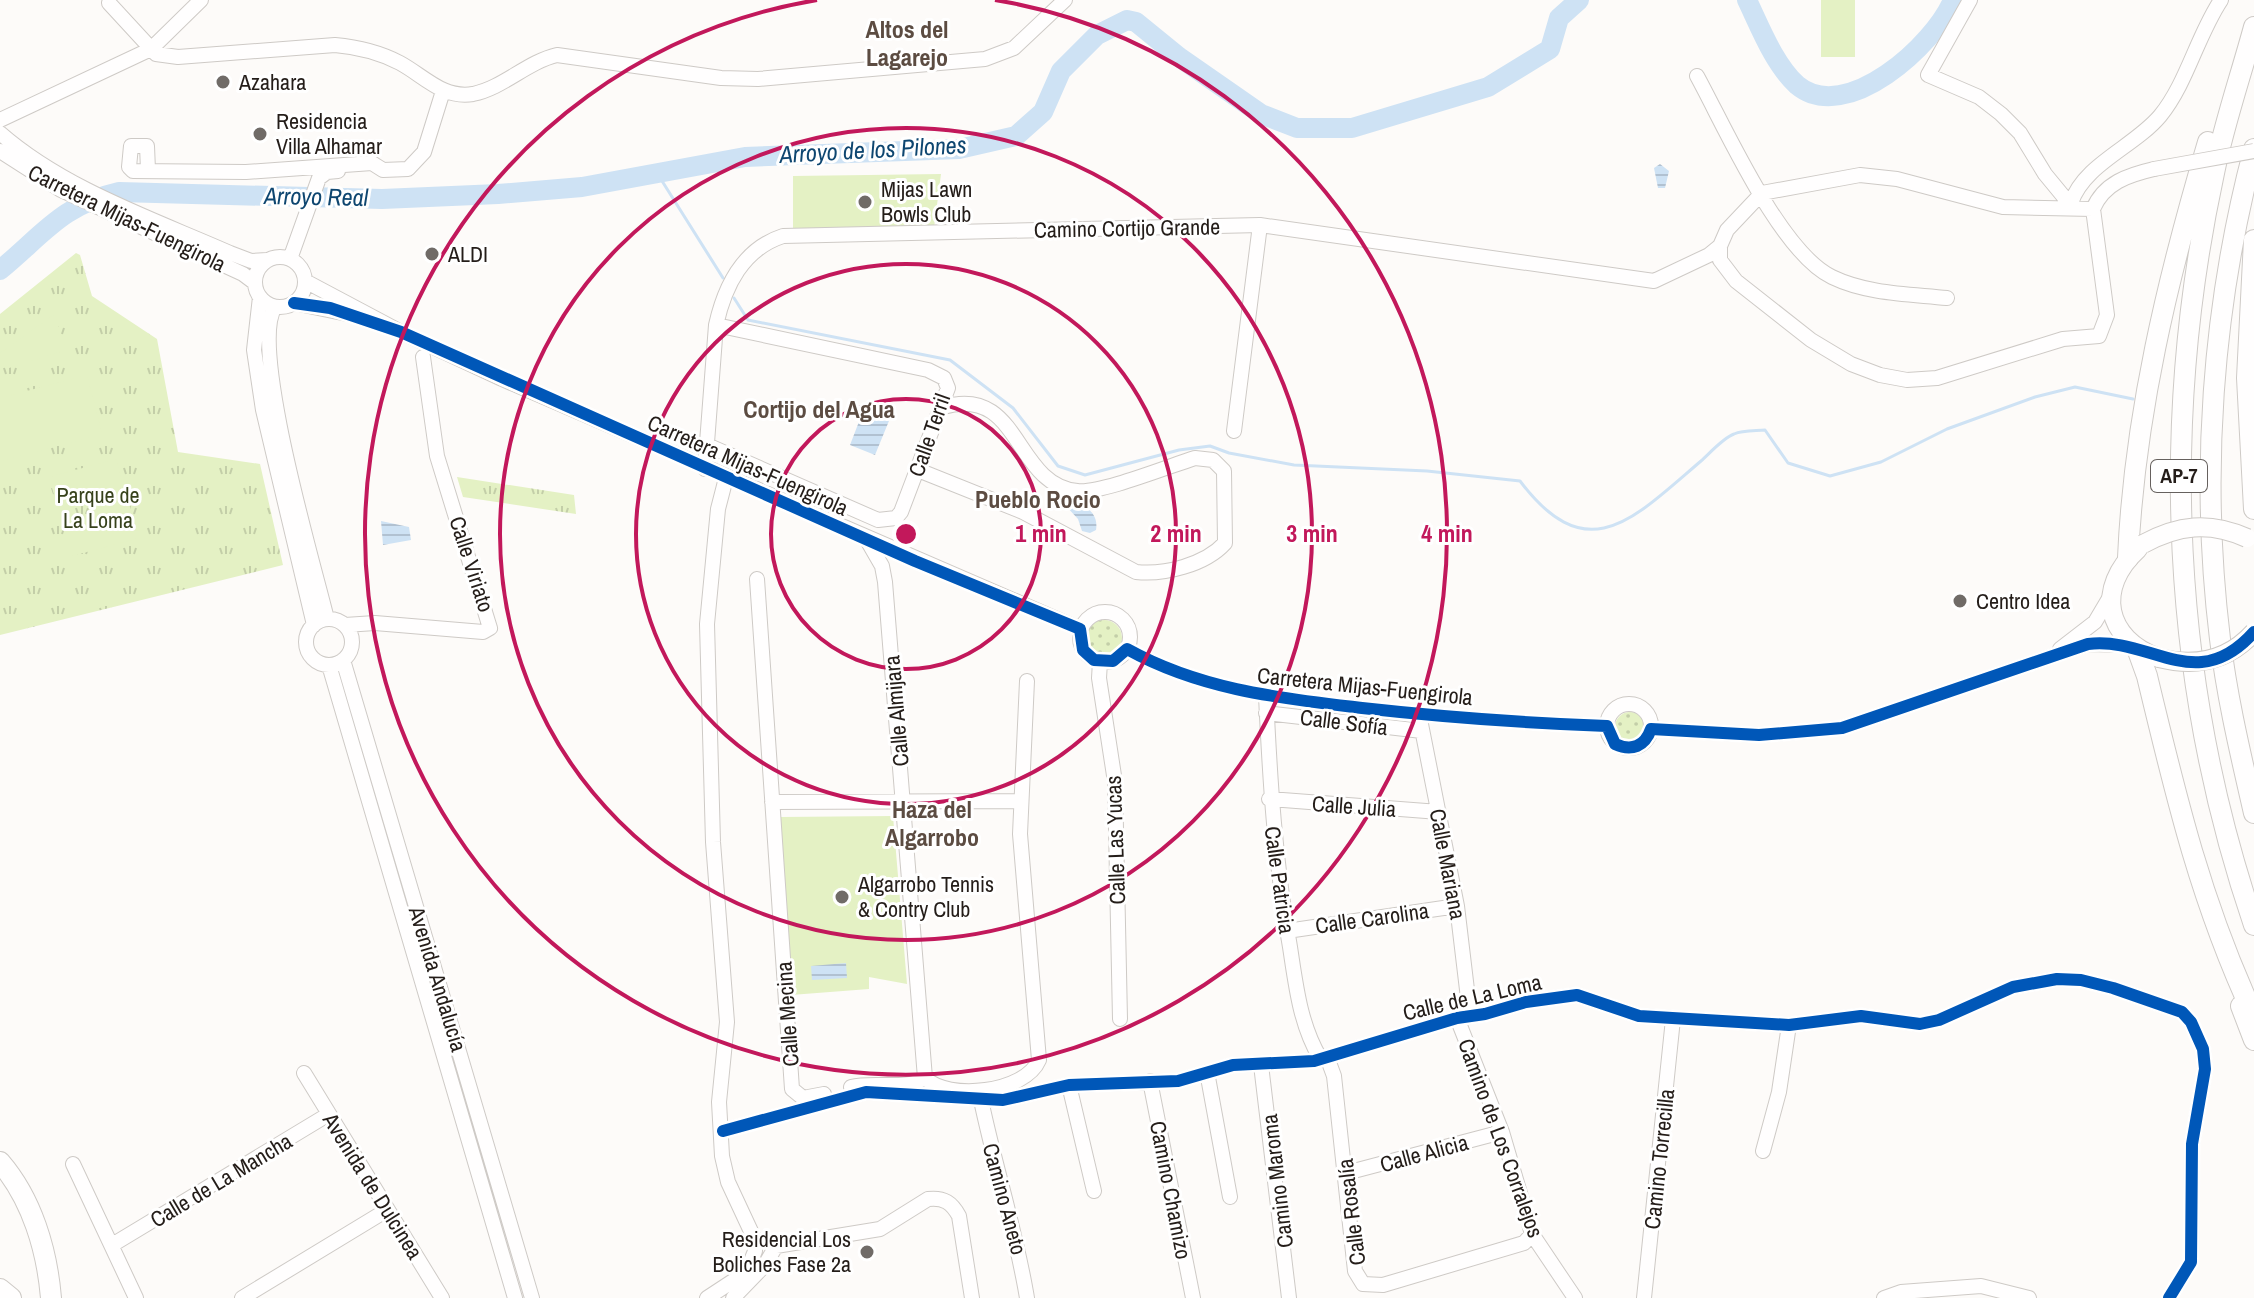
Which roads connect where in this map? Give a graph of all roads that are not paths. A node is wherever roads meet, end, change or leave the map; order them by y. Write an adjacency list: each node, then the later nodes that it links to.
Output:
1 (201, 0): 7 (street)
2 (1065, 0): 9 (street)
3 (1970, 0): 20 (street)
4 (2221, 0): 20 (street)
5 (109, 3): 7 (street)
6 (2254, 25): 45 (highway); 73 (highway, AP-7)
7 (151, 49): 9 (street); 10 (street)
8 (1697, 76): 19 (street)
9 (443, 91): 15 (street)
10 (0, 120)
11 (0, 133): 18 (street)
12 (2254, 150): 21 (street, bridge); 71 (highway, AP-7)
13 (0, 151): 18 (street, Carretera Mijas-Fuengirola)
14 (148, 170): 16 (street)
15 (383, 170): 16 (street); 17 (street)
16 (246, 172): 17 (street)
17 (319, 178): 26 (street)
18 (65, 184): 22 (street, Carretera Mijas-Fuengirola)
19 (1762, 193): 20 (street); 25 (street); 30 (street)
20 (2072, 205): 21 (street)
21 (2093, 209): 25 (street)
22 (121, 211): 27 (street); 29 (street, Carretera Mijas-Fuengirola)
23 (1260, 225): 25 (street, Camino Cortijo Grande); 33 (street, Camino Cortijo Grande); 37 (street)
24 (2254, 240): 42 (highway)
25 (1720, 246)
26 (290, 259): 27 (street); 28 (street)
27 (267, 260): 29 (street)
28 (305, 281): 31 (street); 34 (street, Carretera Mijas-Fuengirola)
29 (257, 290): 32 (street); 50 (street)
30 (1947, 298)
31 (294, 303): 32 (street); 34 (street, Carretera Mijas-Fuengirola)
32 (275, 307): 50 (street)
33 (716, 325): 36 (street, Calle Terril); 38 (street, Camino Cortijo Grande)
34 (401, 332): 39 (street, Carretera Mijas-Fuengirola)
35 (423, 357): 51 (street, Calle Viriato)
36 (943, 407): 40 (street, Calle Terril); 40 (street)
37 (1234, 431)
38 (707, 445): 39 (street, Camino Cortijo Grande); 40 (street, Calle Terril)
39 (705, 469): 41 (street, Carretera Mijas-Fuengirola)
40 (918, 470)
41 (726, 478): 43 (street, Carretera Mijas-Fuengirola); 91 (street)
42 (2254, 510)
43 (867, 539): 46 (street, Carretera Mijas-Fuengirola); 48 (street, Calle Almijara)
44 (2250, 540): 45 (main road, bridge)
45 (2136, 551): 49 (main road)
46 (915, 561): 48 (street); 52 (street, Carretera Mijas-Fuengirola)
47 (757, 579): 68 (street, Calle Mecina)
48 (885, 582): 69 (street, Calle Almijara)
49 (2111, 595): 54 (main road); 56 (street)
50 (320, 622): 51 (street); 58 (street)
51 (345, 625): 58 (street)
52 (1080, 629): 55 (street); 57 (street)
53 (2254, 632): 54 (main road, bridge)
54 (2134, 648): 56 (street); 75 (highway)
55 (1127, 649): 57 (street); 60 (street, Carretera Mijas-Fuengirola)
56 (2053, 655): 64 (street)
57 (1100, 662): 78 (street, Calle Las Yucas)
58 (336, 663): 108 (street, Avenida Andalucía); 109 (street, Avenida Andalucía)
59 (1027, 681): 67 (street, Calle Mecina)
60 (1266, 696): 61 (street, Calle Patricia); 62 (street, Carretera Mijas-Fuengirola)
61 (1266, 713): 65 (street, Calle Sofía); 66 (street, Calle Patricia)
62 (1419, 714): 63 (street, Carretera Mijas-Fuengirola); 65 (street, Calle Mariana)
63 (1607, 726): 64 (street); 64 (street)
64 (1651, 729)
65 (1422, 731): 70 (street, Calle Mariana)
66 (1269, 799): 70 (street, Calle Julia); 74 (street, Calle Patricia)
67 (1021, 801): 69 (street); 86 (street, Calle Mecina)
68 (772, 802): 69 (street); 86 (street, Calle Mecina)
69 (903, 802): 86 (street, Calle Almijara)
70 (1439, 812): 72 (street, Calle Mariana)
71 (2254, 813)
72 (1457, 906): 74 (street, Calle Carolina); 76 (street, Calle Mariana)
73 (2254, 925)
74 (1287, 931): 82 (street, Calle Patricia)
75 (2229, 964): 77 (highway); 81 (highway)
76 (1463, 1016): 79 (street, Calle de La Loma); 82 (street, Calle de La Loma); 92 (street, Camino de Los Corralejos)
77 (2254, 1016)
78 (1120, 1019)
79 (1673, 1019): 80 (street, Calle de La Loma); 117 (street, Camino Torrecilla)
80 (1789, 1025): 93 (street); 120 (street, Calle de La Loma)
81 (2254, 1040)
82 (1324, 1058): 83 (street, Calle de La Loma); 96 (street, Calle Rosalía)
83 (1261, 1065): 84 (street, Calle de La Loma); 115 (street, Camino Maroma)
84 (1207, 1072): 87 (street, Calle de La Loma); 98 (street)
85 (304, 1073): 90 (street, Avenida de Dulcinea)
86 (925, 1078)
87 (1150, 1081): 88 (street, Calle de La Loma); 114 (street, Camino Chamizo)
88 (1069, 1085): 89 (street, Calle de La Loma); 97 (street)
89 (981, 1100): 91 (street, Calle de La Loma); 113 (street, Camino Aneto)
90 (329, 1114): 99 (street, Avenida de Dulcinea); 101 (street, Calle de La Mancha)
91 (723, 1131): 110 (street)
92 (1502, 1132): 96 (street, Calle Alicia); 100 (street, Camino de Los Corralejos)
93 (1763, 1151)
94 (0, 1162): 104 (highway)
95 (73, 1164): 101 (street)
96 (1346, 1173): 100 (street, Calle Rosalía)
97 (1094, 1191)
98 (1230, 1197)
99 (387, 1210): 106 (street); 107 (street, Avenida de Dulcinea)
100 (1532, 1234): 116 (street, Camino de Los Corralejos)
101 (112, 1245): 105 (street)
102 (0, 1289): 103 (highway)
103 (11, 1298)
104 (51, 1298)
105 (136, 1298)
106 (242, 1298)
107 (442, 1298)
108 (515, 1298)
109 (532, 1298)
110 (707, 1298)
111 (733, 1298): 112 (street)
112 (972, 1298)
113 (1027, 1298)
114 (1193, 1298)
115 (1289, 1298)
116 (1575, 1298)
117 (1644, 1298)
118 (1884, 1298): 119 (street)
119 (2029, 1298)
120 (2169, 1298)

